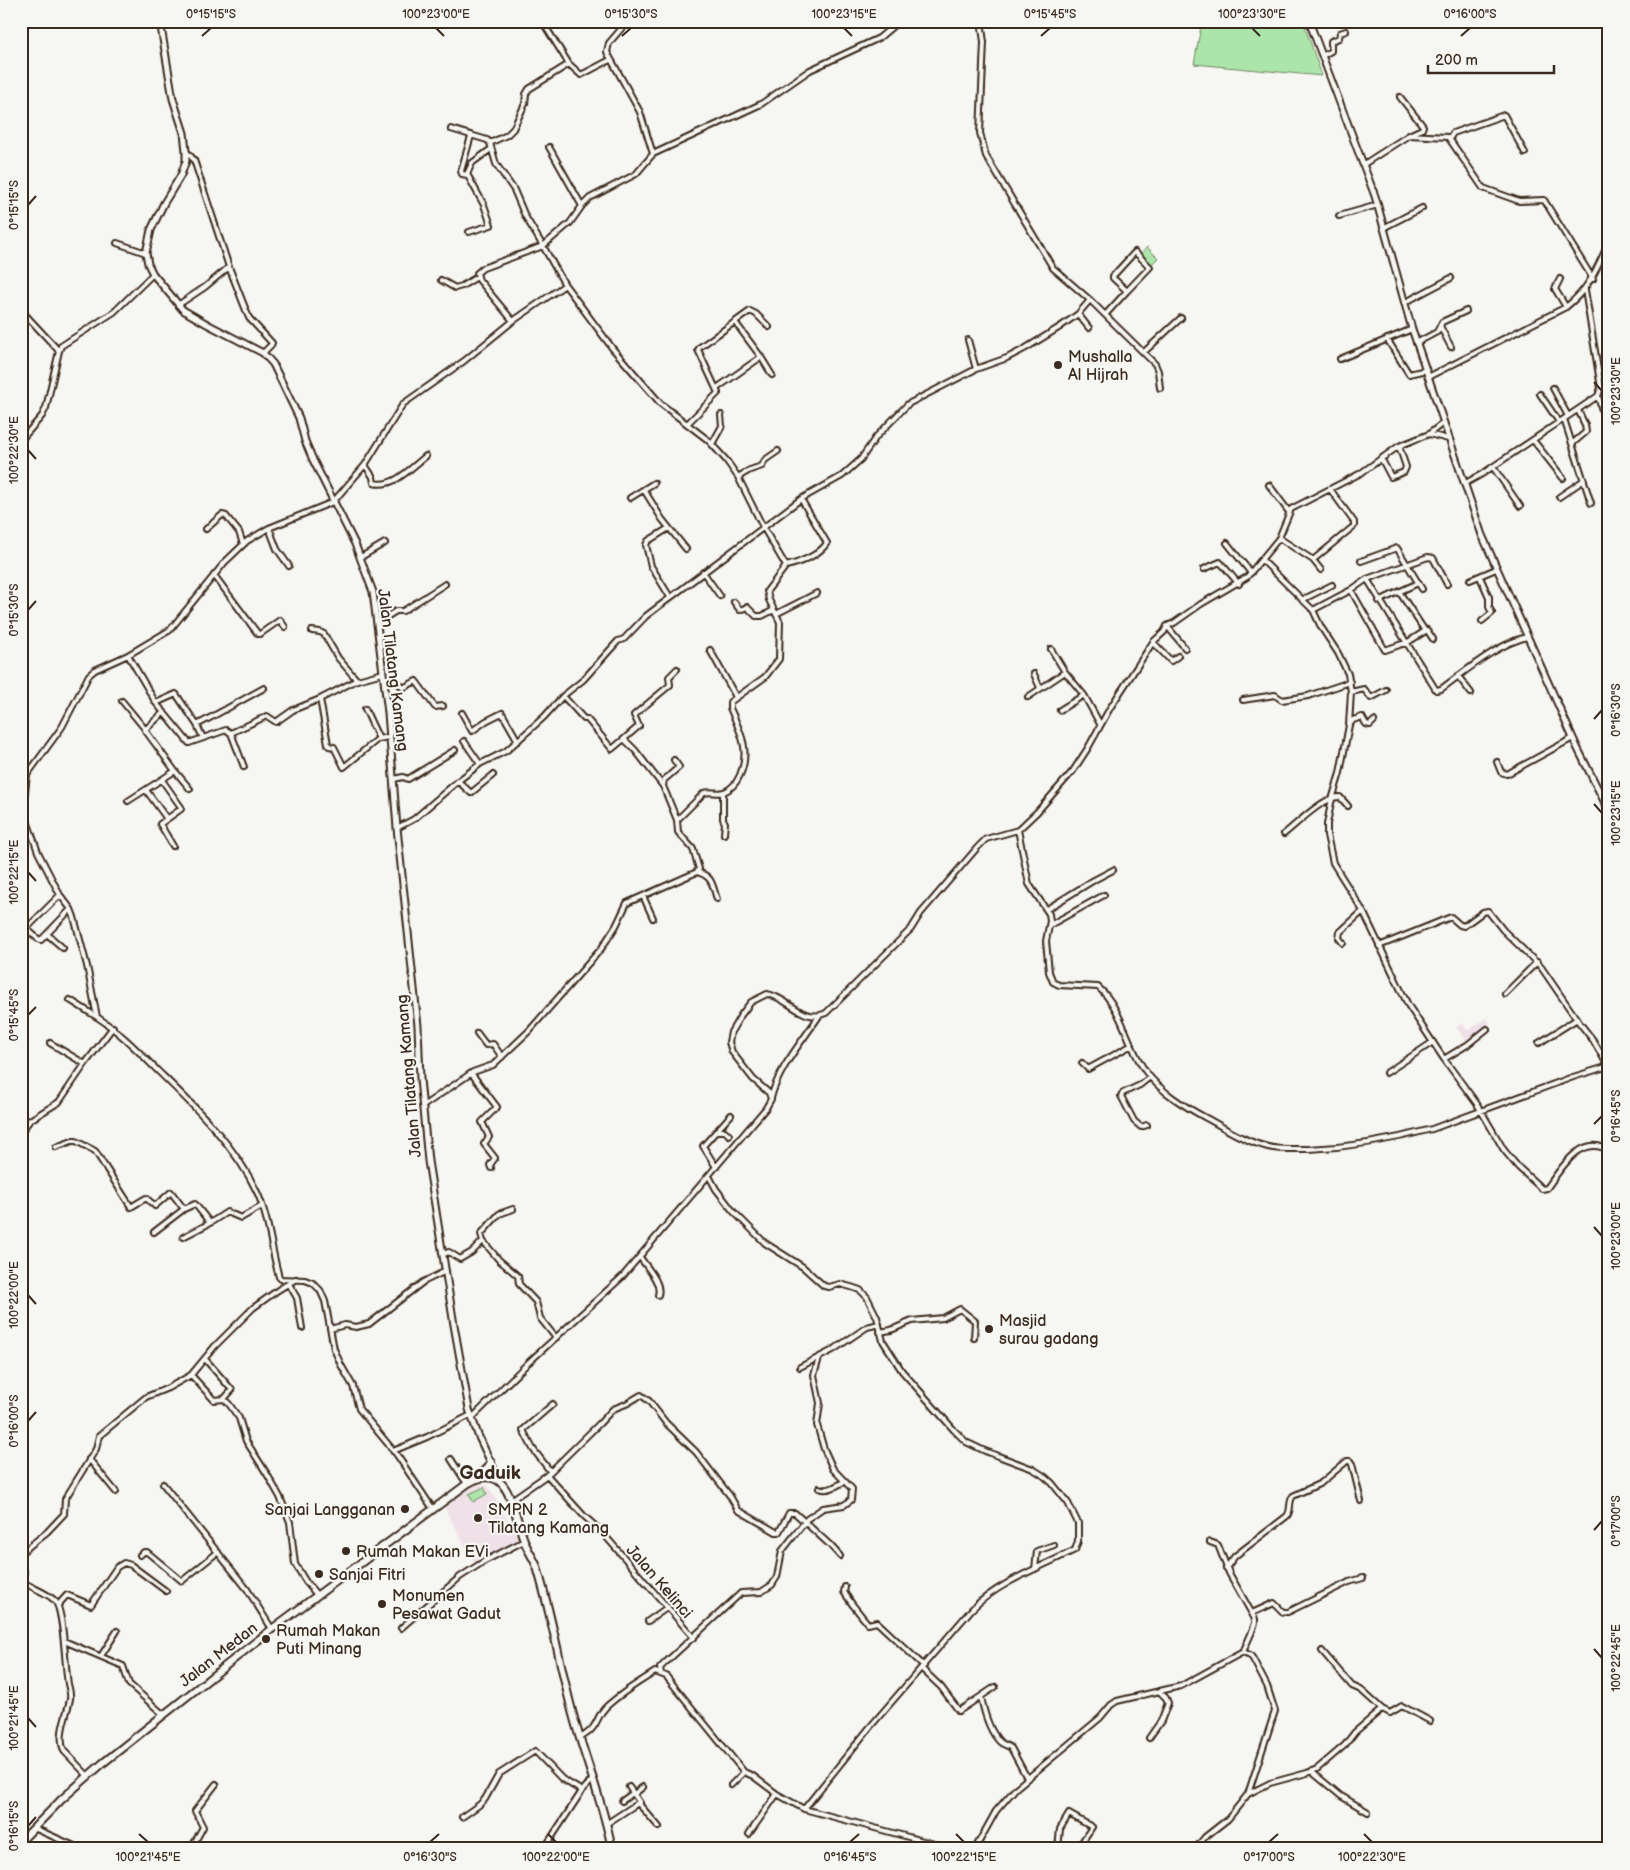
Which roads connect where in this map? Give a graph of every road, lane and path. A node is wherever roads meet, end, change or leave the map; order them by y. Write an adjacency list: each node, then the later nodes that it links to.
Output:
1 (160, 21): 19 (street)
2 (542, 21): 10 (street)
3 (628, 21): 9 (street)
4 (899, 21): 21 (street)
5 (981, 21): 44 (street)
6 (1309, 21): 8 (street)
7 (1346, 31): 8 (street)
8 (1322, 56): 22 (street)
9 (610, 60): 10 (street); 21 (street)
10 (569, 64): 16 (street)
11 (1400, 97): 13 (street)
12 (451, 129): 14 (street)
13 (1409, 135): 15 (street); 22 (street)
14 (471, 136): 16 (street); 23 (street)
15 (1450, 138): 20 (street); 39 (street)
16 (490, 142): 18 (street)
17 (549, 147): 25 (street)
18 (491, 150): 23 (street); 32 (street)
19 (186, 151): 33 (street); 34 (street)
20 (1525, 153)
21 (653, 154): 25 (street)
22 (1364, 164): 24 (street)
23 (467, 174): 29 (street)
24 (1378, 205): 27 (street); 28 (street)
25 (582, 206): 32 (street)
26 (1422, 208): 28 (street)
27 (1339, 216)
28 (1385, 227): 45 (street)
29 (469, 232)
30 (1609, 242): 39 (street)
31 (117, 243): 33 (street)
32 (543, 246): 36 (street); 41 (street)
33 (146, 253): 35 (street, Jalan Tilatang Kamang)
34 (228, 267): 46 (street); 65 (street)
35 (154, 274): 46 (street, Jalan Tilatang Kamang); 63 (street)
36 (477, 277): 40 (street); 53 (street)
37 (1451, 278): 45 (street)
38 (1560, 279): 47 (street)
39 (1592, 279): 42 (street)
40 (441, 280)
41 (565, 285): 53 (street); 81 (street)
42 (1585, 290): 47 (street); 76 (street)
43 (1127, 291): 43 (street); 51 (street)
44 (1090, 300): 50 (street); 51 (street)
45 (1404, 303): 58 (street)
46 (178, 305): 65 (street, Jalan Tilatang Kamang)
47 (1566, 307): 71 (street)
48 (21, 310): 63 (street)
49 (1466, 311): 55 (street)
50 (1078, 314): 57 (street); 68 (street)
51 (1106, 314): 64 (street)
52 (1181, 318): 64 (street)
53 (514, 321): 96 (street)
54 (735, 322): 56 (street); 66 (street); 72 (street)
55 (1440, 326): 61 (street); 62 (street)
56 (769, 327)
57 (1088, 328)
58 (1412, 329): 59 (street); 61 (street)
59 (1387, 339): 67 (street); 69 (street)
60 (968, 340): 68 (street)
61 (1416, 343): 69 (street)
62 (1451, 348)
63 (58, 351): 85 (street)
64 (1144, 352): 73 (street)
65 (263, 353): 109 (street, Jalan Tilatang Kamang)
66 (761, 357): 70 (street); 72 (street)
67 (1340, 359)
68 (976, 370): 108 (street)
69 (1426, 370): 71 (street)
70 (772, 375)
71 (1428, 377): 82 (street)
72 (717, 388): 81 (street)
73 (1160, 388)
74 (1553, 388): 79 (street)
75 (1540, 394): 80 (street)
76 (1598, 396): 77 (street); 84 (street)
77 (1578, 410): 79 (street); 90 (street)
78 (721, 415): 91 (street)
79 (1566, 418): 80 (street); 90 (street)
80 (1559, 422): 89 (street)
81 (688, 423): 91 (street)
82 (1443, 424): 86 (street); 87 (street)
83 (21, 427): 85 (street)
84 (1607, 429)
85 (27, 433): 88 (street)
86 (1429, 434): 87 (street); 92 (street)
87 (1448, 439): 102 (street)
88 (21, 440)
89 (1533, 440): 97 (street); 99 (street)
90 (1573, 443): 100 (street)
91 (712, 444): 98 (street)
92 (1399, 446): 95 (street); 95 (street)
93 (778, 451): 98 (street)
94 (426, 456): 96 (street)
95 (1381, 458): 104 (street)
96 (365, 465): 109 (street)
97 (1493, 467): 102 (street); 111 (street)
98 (738, 477): 113 (street)
99 (1563, 478)
100 (1584, 480): 106 (street); 110 (street)
101 (654, 483): 105 (street)
102 (1464, 484): 130 (street)
103 (1269, 485): 112 (street)
104 (1330, 489): 112 (street); 124 (street)
105 (644, 490): 107 (street); 116 (street)
106 (1559, 497)
107 (630, 498)
108 (801, 499): 113 (street); 128 (street)
109 (333, 502): 115 (street); 122 (street, Jalan Tilatang Kamang)
110 (1591, 503)
111 (1520, 506)
112 (1289, 512): 117 (street)
113 (763, 527): 128 (street); 132 (street)
114 (206, 528): 119 (street)
115 (270, 528): 119 (street); 127 (street)
116 (669, 528): 121 (street); 147 (street)
117 (1279, 538): 123 (street); 124 (street)
118 (385, 543): 122 (street)
119 (243, 544): 134 (street)
120 (1227, 544): 133 (street)
121 (686, 549)
122 (361, 557): 156 (street, Jalan Tilatang Kamang)
123 (1262, 560): 133 (street); 149 (street)
124 (1313, 560): 131 (street)
125 (1361, 561): 126 (street)
126 (1408, 565): 136 (street); 138 (street); 141 (street)
127 (289, 566)
128 (786, 566): 152 (street)
129 (1204, 569): 140 (street)
130 (1496, 569): 135 (street); 161 (street)
131 (1321, 570)
132 (702, 572): 147 (street); 148 (street)
133 (1251, 573): 140 (street)
134 (214, 575): 158 (street); 168 (street)
135 (1480, 577): 137 (street); 155 (street)
136 (1367, 579): 144 (street); 150 (street)
137 (1470, 580)
138 (1418, 583): 143 (street); 146 (street)
139 (445, 584): 156 (street)
140 (1239, 584): 157 (street)
141 (1447, 584)
142 (1332, 585): 149 (street)
143 (1422, 589)
144 (1351, 590): 153 (street); 164 (street)
145 (817, 593): 154 (street)
146 (1400, 593): 150 (street); 160 (street)
147 (670, 596): 183 (street)
148 (720, 596)
149 (1302, 600): 153 (street)
150 (1379, 601): 164 (street)
151 (734, 602): 152 (street)
152 (774, 610): 154 (street)
153 (1313, 610): 176 (street)
154 (776, 614): 184 (street)
155 (1482, 621)
156 (376, 623): 173 (street, Jalan Tilatang Kamang)
157 (1167, 626): 163 (street); 165 (street)
158 (285, 627)
159 (312, 631): 175 (street)
160 (1425, 631): 162 (street); 164 (street)
161 (1527, 637): 174 (street); 203 (street)
162 (1434, 639)
163 (1153, 642): 169 (street); 196 (street)
164 (1408, 642): 174 (street)
165 (1185, 648)
166 (1051, 649): 171 (street)
167 (710, 650): 184 (street)
168 (128, 655): 189 (street); 235 (street)
169 (1178, 656)
170 (677, 669): 205 (street)
171 (1064, 672): 178 (street); 182 (street)
172 (1034, 674): 178 (street)
173 (384, 675): 175 (street); 190 (street); 202 (street, Jalan Tilatang Kamang)
174 (1458, 676): 181 (street)
175 (357, 680): 186 (street)
176 (1350, 682): 180 (street); 187 (street)
177 (264, 688): 197 (street)
178 (1040, 688): 185 (street)
179 (1386, 690): 180 (street)
180 (1352, 692): 198 (street)
181 (1471, 693)
182 (1084, 695): 192 (street); 196 (street)
183 (563, 696): 205 (street); 207 (street)
184 (736, 697): 221 (street)
185 (1028, 697)
186 (320, 699): 200 (street); 204 (street)
187 (1243, 700)
188 (122, 701): 199 (street)
189 (156, 703): 193 (street); 197 (street)
190 (443, 706)
191 (366, 709): 204 (street)
192 (1060, 710)
193 (164, 712): 199 (street); 201 (street)
194 (462, 713): 207 (street)
195 (1374, 721): 198 (street)
196 (1100, 724): 229 (street)
197 (197, 725): 201 (street)
198 (1349, 725): 222 (street)
199 (145, 729): 213 (street)
200 (230, 732): 201 (street); 212 (street)
201 (203, 738)
202 (389, 738): 204 (street); 215 (street, Jalan Tilatang Kamang)
203 (1573, 738): 210 (street); 225 (street)
204 (379, 739)
205 (624, 739): 218 (street)
206 (464, 741): 211 (street)
207 (518, 741): 211 (street)
208 (455, 750): 215 (street)
209 (674, 760): 218 (street)
210 (1497, 762)
211 (480, 764): 217 (street)
212 (244, 767)
213 (175, 772): 216 (street); 219 (street)
214 (493, 775): 217 (street)
215 (394, 779): 228 (street, Jalan Tilatang Kamang)
216 (162, 780): 220 (street); 226 (street)
217 (458, 781): 228 (street)
218 (663, 786): 227 (street)
219 (190, 789)
220 (146, 790): 223 (street); 226 (street)
221 (723, 792): 227 (street); 230 (street)
222 (1332, 798): 224 (street); 231 (street); 241 (street)
223 (128, 801)
224 (1348, 806)
225 (1609, 811)
226 (167, 819): 232 (street)
227 (676, 820): 234 (street)
228 (397, 828): 270 (street, Jalan Tilatang Kamang)
229 (1018, 830): 240 (street); 252 (street)
230 (724, 834)
231 (1284, 834)
232 (173, 846)
233 (1113, 870): 240 (street)
234 (697, 872): 236 (street); 238 (street)
235 (60, 895): 239 (street); 244 (street)
236 (643, 896): 242 (street); 261 (street)
237 (1104, 896): 243 (street)
238 (716, 899)
239 (71, 909): 244 (street); 251 (street)
240 (1047, 909): 243 (street)
241 (1363, 911): 245 (street); 246 (street)
242 (654, 918)
243 (1050, 925): 260 (street)
244 (47, 934): 247 (street)
245 (1343, 943)
246 (1379, 946): 248 (street); 257 (street)
247 (63, 948)
248 (1537, 962): 249 (street); 253 (street)
249 (1505, 994)
250 (70, 1000): 251 (street)
251 (97, 1016): 254 (street)
252 (819, 1016): 269 (street); 269 (street)
253 (1577, 1019): 259 (street); 265 (street)
254 (113, 1027): 264 (street); 282 (street)
255 (1487, 1029): 262 (street)
256 (477, 1033): 261 (street)
257 (1433, 1042): 262 (street); 267 (street)
258 (50, 1043): 264 (street)
259 (1539, 1043)
260 (1132, 1045): 263 (street); 268 (street)
261 (502, 1057): 266 (street)
262 (1444, 1059): 271 (street)
263 (1082, 1063)
264 (85, 1064): 275 (street)
265 (1608, 1066): 271 (street)
266 (471, 1073): 270 (street); 280 (street)
267 (1386, 1073)
268 (1150, 1077): 271 (street); 273 (street)
269 (771, 1099): 279 (street)
270 (423, 1106): 289 (street, Jalan Tilatang Kamang)
271 (1481, 1111): 278 (street)
272 (731, 1115): 274 (street)
273 (1147, 1124)
274 (717, 1131): 276 (street); 279 (street)
275 (21, 1132)
276 (729, 1134)
277 (56, 1147): 283 (street)
278 (1609, 1151)
279 (716, 1167): 281 (street)
280 (491, 1168)
281 (709, 1176): 290 (street); 295 (street)
282 (262, 1206): 285 (street); 292 (street)
283 (184, 1209): 285 (street); 286 (street)
284 (513, 1209): 288 (street)
285 (210, 1223): 287 (street)
286 (154, 1232)
287 (183, 1238)
288 (483, 1241): 289 (street); 299 (street)
289 (443, 1254): 291 (street, Jalan Tilatang Kamang)
290 (640, 1257): 294 (street); 299 (street)
291 (446, 1271): 297 (street); 307 (street, Jalan Tilatang Kamang)
292 (297, 1279): 293 (street); 297 (street)
293 (289, 1284): 296 (street); 302 (street)
294 (658, 1296)
295 (879, 1324): 298 (street); 301 (street)
296 (302, 1328)
297 (330, 1329): 308 (street)
298 (880, 1332): 300 (street); 333 (street)
299 (556, 1338): 307 (street)
300 (974, 1338)
301 (820, 1358): 303 (street); 314 (street)
302 (205, 1359): 304 (street); 305 (street)
303 (800, 1367)
304 (191, 1375): 305 (street); 310 (street)
305 (224, 1399): 337 (street)
306 (553, 1404): 312 (street, Jalan Kelinci)
307 (472, 1416): 308 (street); 311 (street, Jalan Tilatang Kamang)
308 (393, 1450): 322 (street)
309 (451, 1459): 317 (street)
310 (88, 1460): 319 (street); 328 (street)
311 (491, 1462): 313 (highway, Jalan Medan); 315 (street, Jalan Tilatang Kamang)
312 (548, 1473): 320 (street); 323 (street); 339 (street, Jalan Kelinci)
313 (475, 1479): 315 (highway); 317 (highway, Jalan Medan)
314 (845, 1481): 318 (street); 323 (street)
315 (501, 1483): 320 (highway)
316 (163, 1484): 327 (street)
317 (467, 1484): 322 (highway, Jalan Medan)
318 (818, 1488)
319 (116, 1492)
320 (510, 1501): 324 (highway)
321 (1362, 1501): 332 (street)
322 (433, 1509): 337 (highway, Jalan Medan)
323 (805, 1522): 330 (street); 345 (street)
324 (524, 1541): 342 (street); 358 (highway)
325 (1210, 1542): 332 (street)
326 (1054, 1545): 333 (street)
327 (218, 1552): 329 (street); 343 (street)
328 (21, 1553)
329 (140, 1555)
330 (840, 1556)
331 (21, 1568): 338 (street)
332 (1226, 1568): 340 (street)
333 (1035, 1570): 350 (street)
334 (1364, 1578): 340 (street)
335 (845, 1587): 350 (street)
336 (166, 1591): 338 (street)
337 (317, 1595): 343 (highway, Jalan Medan)
338 (58, 1605): 346 (street)
339 (668, 1607): 341 (street); 345 (street, Jalan Kelinci)
340 (1252, 1614): 348 (street)
341 (648, 1621)
342 (401, 1628)
343 (272, 1629): 356 (highway, Jalan Medan)
344 (118, 1631): 349 (street)
345 (694, 1638): 351 (street)
346 (64, 1641): 349 (street); 362 (street)
347 (1322, 1651): 355 (street)
348 (1243, 1652): 353 (street); 372 (street)
349 (101, 1656): 356 (street)
350 (923, 1667): 354 (street); 375 (street)
351 (661, 1673): 358 (street); 360 (street)
352 (995, 1687): 354 (street)
353 (1160, 1692): 359 (street); 363 (street)
354 (981, 1697): 363 (street)
355 (1382, 1709): 357 (street); 361 (street)
356 (164, 1715): 362 (highway, Jalan Medan)
357 (1430, 1721)
358 (580, 1738): 364 (highway)
359 (1149, 1738)
360 (744, 1772): 366 (street); 371 (street)
361 (1312, 1772): 372 (street); 376 (street)
362 (88, 1776): 380 (highway, Jalan Medan)
363 (1027, 1778): 388 (street)
364 (593, 1779): 369 (street); 378 (highway)
365 (216, 1784): 384 (street)
366 (731, 1785)
367 (629, 1787): 370 (street)
368 (643, 1787): 370 (street)
369 (582, 1791): 377 (street); 385 (street)
370 (634, 1793): 373 (street); 374 (street)
371 (777, 1794): 375 (street); 381 (street)
372 (1248, 1794): 391 (street)
373 (622, 1801)
374 (640, 1803): 378 (street); 379 (street)
375 (804, 1808): 387 (street)
376 (1368, 1812)
377 (462, 1817)
378 (606, 1824): 386 (highway)
379 (659, 1827)
380 (34, 1828): 382 (highway, Jalan Medan); 383 (street)
381 (749, 1834)
382 (21, 1841)
383 (81, 1849)
384 (190, 1849)
385 (544, 1849)
386 (612, 1849)
387 (954, 1849)
388 (975, 1849)
389 (1058, 1849): 390 (street)
390 (1080, 1849)
391 (1195, 1849)

